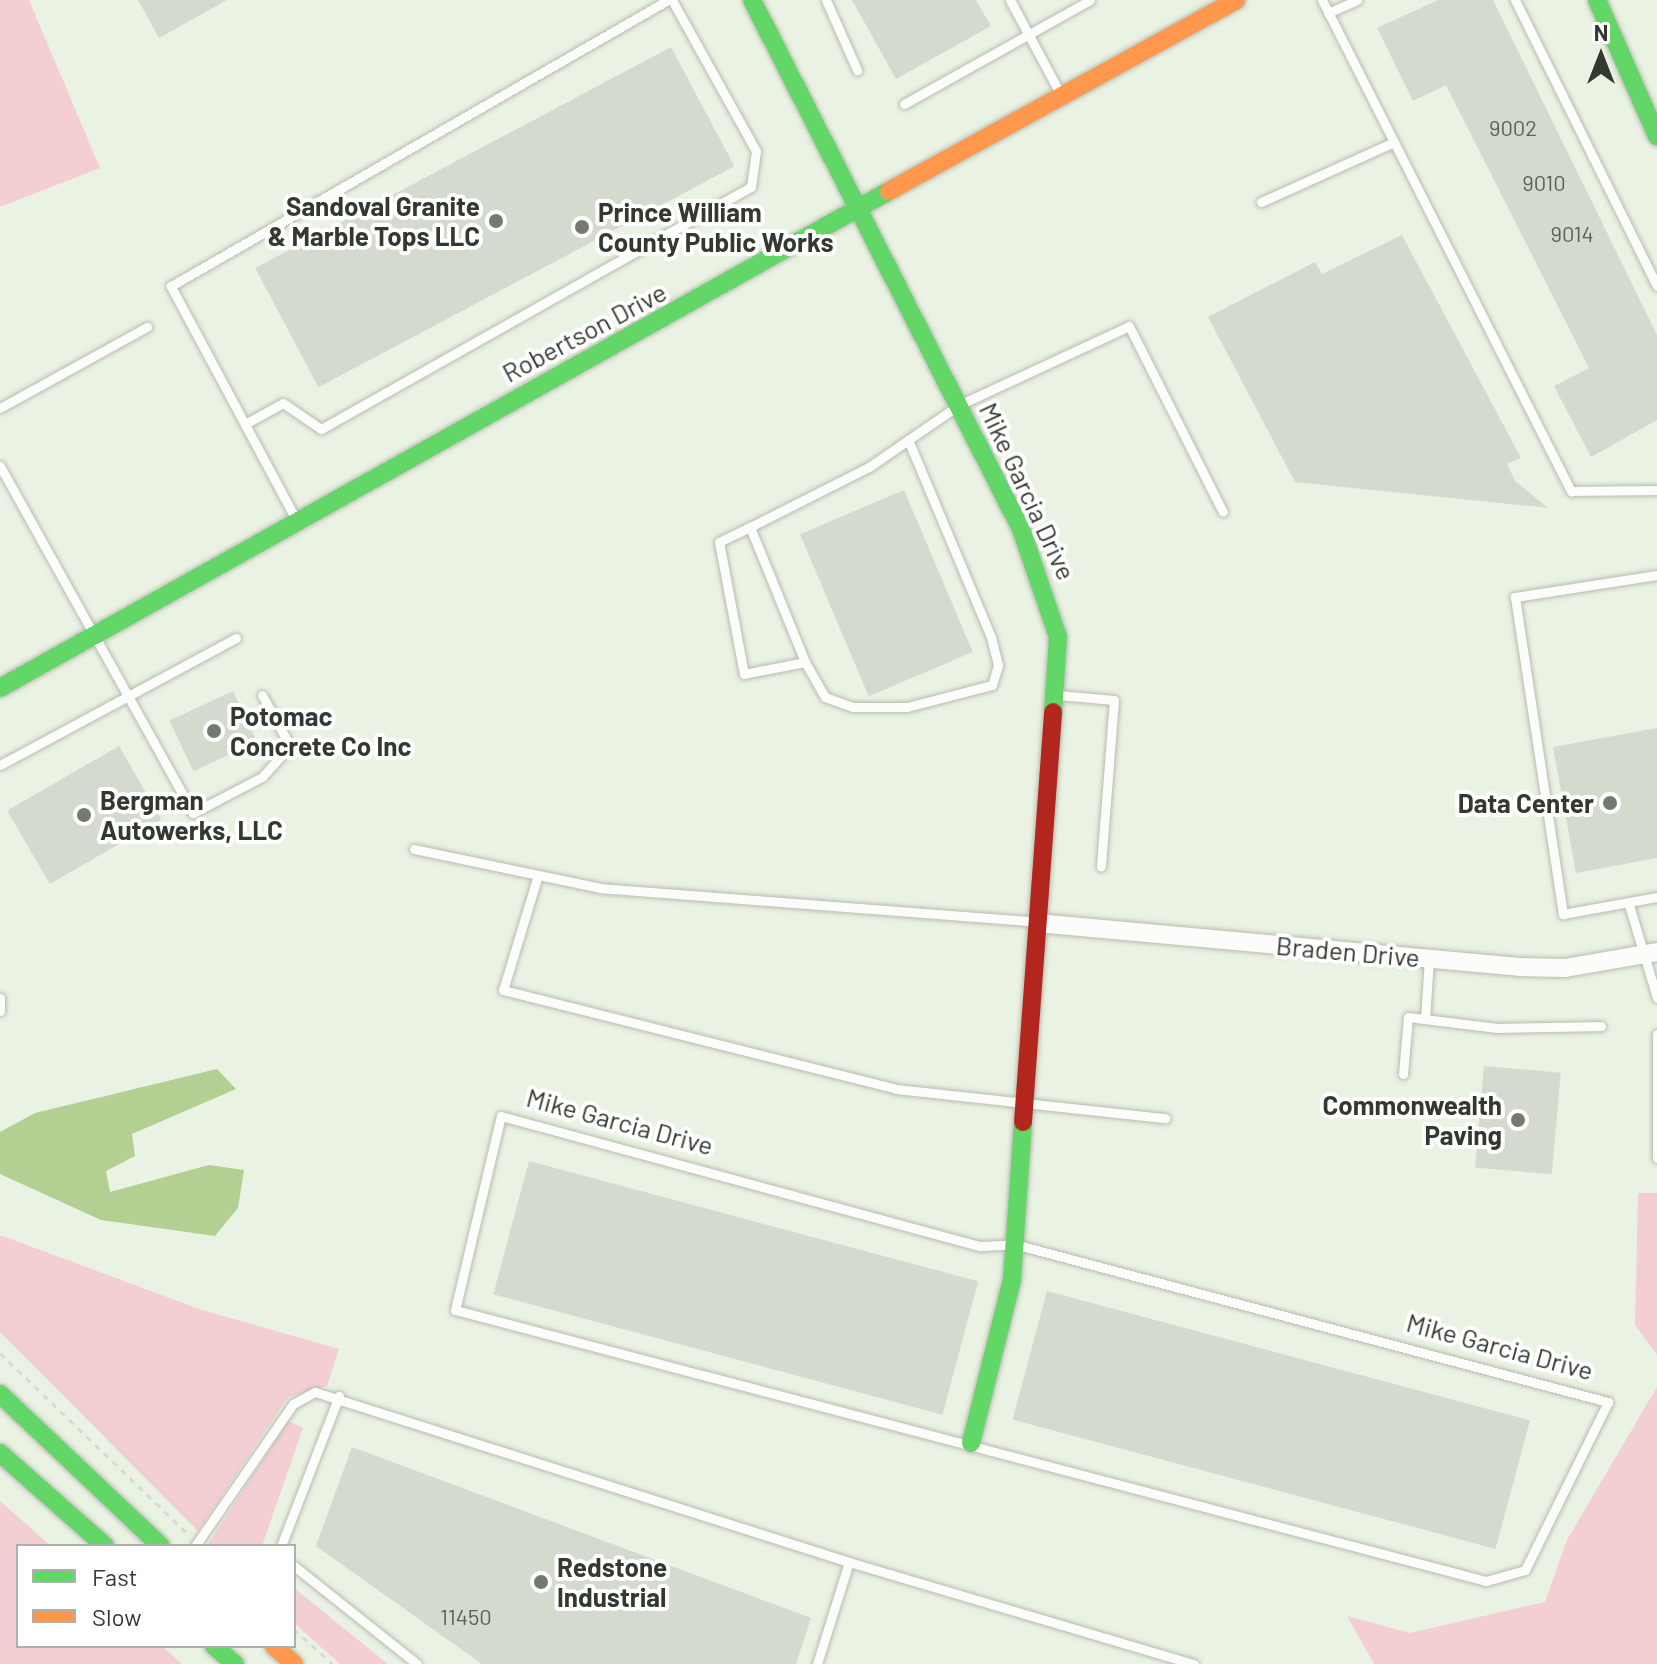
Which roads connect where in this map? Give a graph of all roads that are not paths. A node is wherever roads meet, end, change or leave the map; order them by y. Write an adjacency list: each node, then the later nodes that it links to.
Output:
1 (670, 0): 24 (lane); 24 (lane)
2 (752, 0): 19 (street, Mike Garcia Drive)
3 (826, 0): 13 (lane)
4 (1010, 0): 12 (lane)
5 (1090, 0): 12 (lane)
6 (1236, 0): 14 (street, Robertson Drive)
7 (1322, 0): 11 (lane)
8 (1357, 0): 11 (lane)
9 (1515, 0): 20 (lane)
10 (1597, 0): 16 (street)
11 (1328, 13): 17 (lane)
12 (1029, 34): 14 (lane); 15 (lane)
13 (857, 70)
14 (1061, 95): 19 (street, Robertson Drive)
15 (904, 104)
16 (1657, 136)
17 (1394, 142): 18 (lane); 27 (lane)
18 (1261, 202)
19 (864, 210): 22 (street, Mike Garcia Drive); 29 (street, Robertson Drive)
20 (1657, 286)
21 (147, 327): 23 (lane)
22 (959, 405): 25 (lane); 28 (lane); 37 (street, Mike Garcia Drive)
23 (0, 408)
24 (245, 424): 29 (lane)
25 (908, 440): 30 (lane); 34 (lane)
26 (0, 466): 32 (lane)
27 (1657, 490)
28 (1223, 512)
29 (295, 517): 32 (street, Robertson Drive)
30 (750, 527): 34 (lane); 34 (lane)
31 (1657, 575): 44 (lane)
32 (96, 632): 35 (street, Robertson Drive); 38 (lane)
33 (236, 638): 38 (lane)
34 (805, 662)
35 (0, 688)
36 (262, 695): 38 (lane)
37 (1058, 695): 41 (lane); 45 (street, Mike Garcia Drive)
38 (127, 697): 39 (lane)
39 (0, 765)
40 (414, 849): 42 (lane)
41 (1101, 866)
42 (538, 875): 45 (lane); 55 (lane)
43 (1657, 897): 44 (lane)
44 (1629, 905): 46 (lane)
45 (1037, 923): 47 (street, Braden Drive); 55 (street, Mike Garcia Drive)
46 (1651, 953): 47 (street, Braden Drive); 49 (lane)
47 (1429, 959): 51 (lane)
48 (0, 998): 50 (lane)
49 (1657, 998)
50 (0, 1011)
51 (1425, 1019): 52 (lane); 54 (lane)
52 (1601, 1026)
53 (1657, 1034): 57 (lane)
54 (1403, 1074)
55 (1024, 1107): 56 (lane); 58 (street, Mike Garcia Drive)
56 (1165, 1118)
57 (1657, 1158)
58 (1014, 1244): 61 (street, Mike Garcia Drive); 61 (lane, Mike Garcia Drive); 61 (lane, Mike Garcia Drive)
59 (0, 1394): 64 (street)
60 (339, 1396): 65 (lane); 66 (lane); 67 (lane)
61 (971, 1443)
62 (0, 1453): 63 (street)
63 (103, 1544)
64 (159, 1544)
65 (197, 1544)
66 (282, 1544)
67 (849, 1562): 74 (lane); 75 (lane)
68 (296, 1568): 73 (lane)
69 (216, 1648): 71 (street)
70 (276, 1648): 72 (street)
71 (235, 1664)
72 (294, 1664)
73 (417, 1664)
74 (817, 1664)
75 (1194, 1664)

